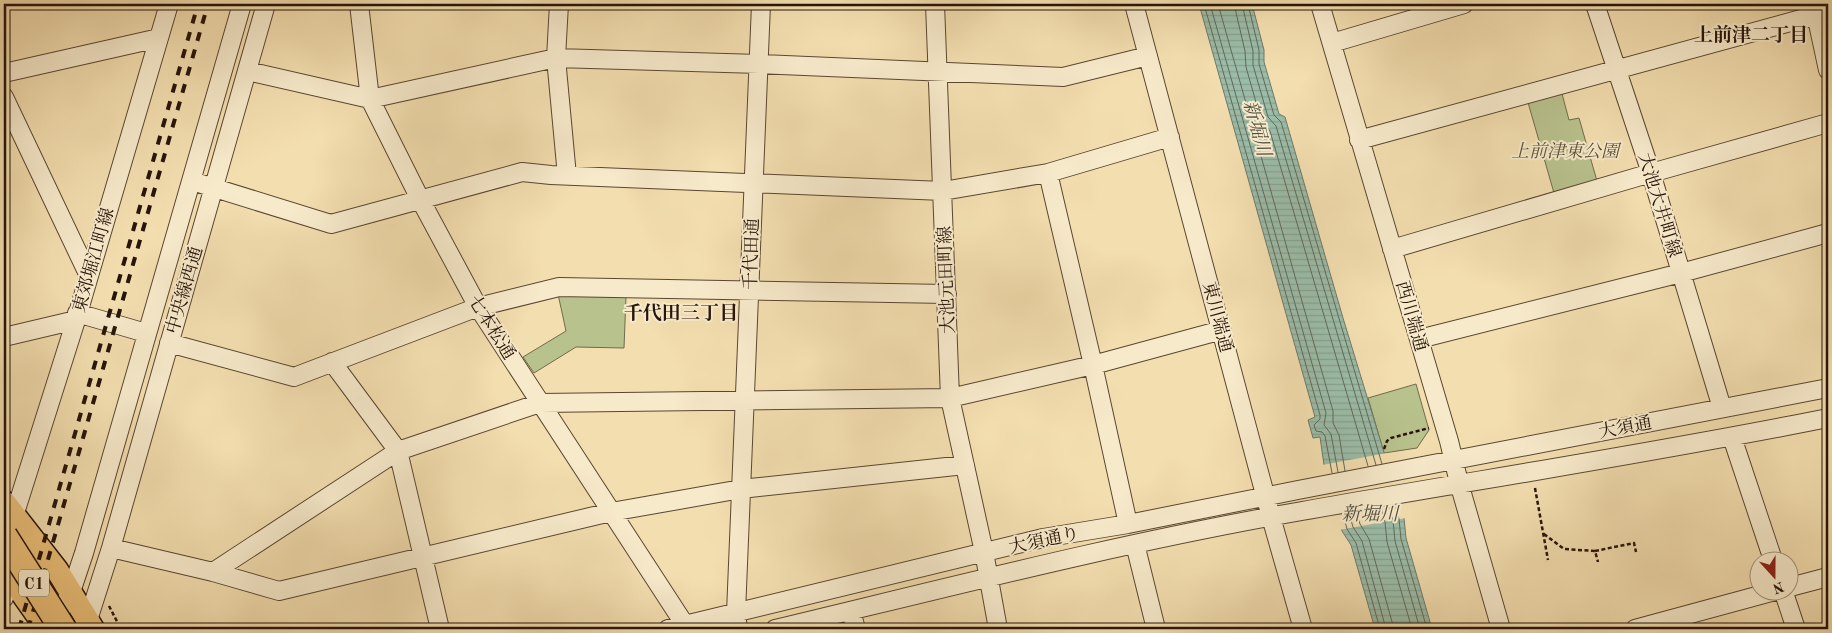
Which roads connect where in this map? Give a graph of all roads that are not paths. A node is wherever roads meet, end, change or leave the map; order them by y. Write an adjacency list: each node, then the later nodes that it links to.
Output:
1 (169, 4): 13 (street, 東郊堀江町線)
2 (242, 4): 31 (street, 中央線西通)
3 (266, 4): 20 (street, 中央線西通)
4 (359, 4): 24 (street, 七本松通)
5 (559, 4): 16 (street)
6 (762, 4): 17 (street, 千代田通)
7 (935, 4): 21 (street, 大池元田町線)
8 (1134, 4): 15 (street, 東川端通)
9 (1320, 4): 14 (street, 西川端通)
10 (1464, 4): 14 (street)
11 (1595, 4): 18 (street, 大池大井町線)
12 (1815, 9): 18 (street); 19 (street)
13 (158, 38): 22 (street); 39 (street, 東郊堀江町線)
14 (1332, 43): 27 (street, 西川端通)
15 (1148, 56): 21 (street); 26 (street, 東川端通)
16 (556, 58): 17 (street); 24 (street); 30 (street)
17 (759, 64): 21 (street); 32 (street, 千代田通)
18 (1617, 70): 27 (street); 29 (street, 大池大井町線)
19 (1828, 70)
20 (247, 71): 24 (street); 33 (street, 中央線西通)
21 (938, 72): 34 (street, 大池元田町線)
22 (4, 73)
23 (4, 97): 39 (street)
24 (370, 99): 35 (street, 七本松通)
25 (1828, 123): 29 (street)
26 (1170, 137): 28 (street); 44 (street, 東川端通)
27 (1359, 140): 37 (street, 西川端通)
28 (1048, 173): 34 (street); 50 (street)
29 (1651, 173): 37 (street); 38 (street, 大池大井町線)
30 (567, 176): 32 (street); 35 (street)
31 (192, 181): 33 (street); 45 (street, 中央線西通)
32 (754, 183): 34 (street); 40 (street, 千代田通)
33 (214, 187): 35 (street); 48 (street, 中央線西通)
34 (943, 191): 41 (street, 大池元田町線)
35 (420, 200): 42 (street, 七本松通)
36 (1828, 234): 38 (street)
37 (1392, 249): 47 (street, 西川端通)
38 (1682, 273): 47 (street); 55 (street, 大池大井町線)
39 (88, 274): 43 (street, 東郊堀江町線)
40 (750, 290): 41 (street); 42 (street); 53 (street, 千代田通)
41 (946, 294): 52 (street, 大池元田町線)
42 (478, 308): 49 (street); 54 (street, 七本松通)
43 (77, 317): 45 (street); 46 (street); 67 (street, 東郊堀江町線)
44 (1222, 330): 50 (street); 64 (street, 東川端通)
45 (146, 333): 79 (street, 中央線西通)
46 (4, 337)
47 (1419, 339): 59 (street, 西川端通)
48 (169, 343): 49 (street); 70 (street, 中央線西通)
49 (332, 362): 58 (street)
50 (1094, 365): 52 (street); 68 (street)
51 (1828, 388): 55 (street, 大須通)
52 (950, 398): 53 (street); 60 (street, 大池元田町線)
53 (745, 400): 54 (street); 63 (street, 千代田通)
54 (540, 403): 58 (street); 65 (street, 七本松通)
55 (1722, 408): 59 (street, 大須通)
56 (1828, 418): 57 (street, 大須通)
57 (1732, 437): 62 (street, 大須通); 71 (street)
58 (398, 451): 73 (street); 75 (street)
59 (1454, 460): 61 (street, 大須通); 62 (street, 西川端通)
60 (965, 465): 63 (street); 72 (street, 大池元田町線)
61 (1423, 466): 64 (street, 大須通り)
62 (1459, 483): 66 (street, 大須通り); 96 (street, 西川端通)
63 (741, 489): 65 (street); 84 (street, 千代田通)
64 (1266, 496): 66 (street, 東川端通); 68 (street, 大須通り)
65 (612, 512): 73 (street); 85 (street, 七本松通)
66 (1271, 517): 69 (street, 大須通り); 95 (street, 東川端通)
67 (7, 518): 79 (main road); 88 (highway, C1, bridge)
68 (1128, 524): 72 (street, 大須通り)
69 (1135, 544): 76 (street, 大須通り); 94 (street)
70 (111, 548): 75 (street); 86 (street, 中央線西通)
71 (1770, 550)
72 (984, 552): 76 (street, 大池元田町線); 84 (street, 大須通り)
73 (423, 556): 75 (street); 89 (street)
74 (7, 572): 80 (street); 87 (main road)
75 (213, 572)
76 (989, 577): 83 (street, 大須通り); 93 (street, 大池元田町線)
77 (1828, 577): 78 (street)
78 (1800, 585)
79 (71, 592): 86 (main road); 87 (street, 中央線西通)
80 (4, 598)
81 (1750, 598): 97 (street)
82 (1786, 600): 98 (street)
83 (851, 611): 91 (street, 大須通り); 92 (street)
84 (737, 621): 85 (street, 大須通り)
85 (685, 625): 90 (street, 大須通り)
86 (88, 626)
87 (48, 629)
88 (63, 629)
89 (440, 629)
90 (668, 629)
91 (775, 629)
92 (856, 629)
93 (998, 629)
94 (1156, 629)
95 (1303, 629)
96 (1501, 629)
97 (1635, 629)
98 (1796, 629)

